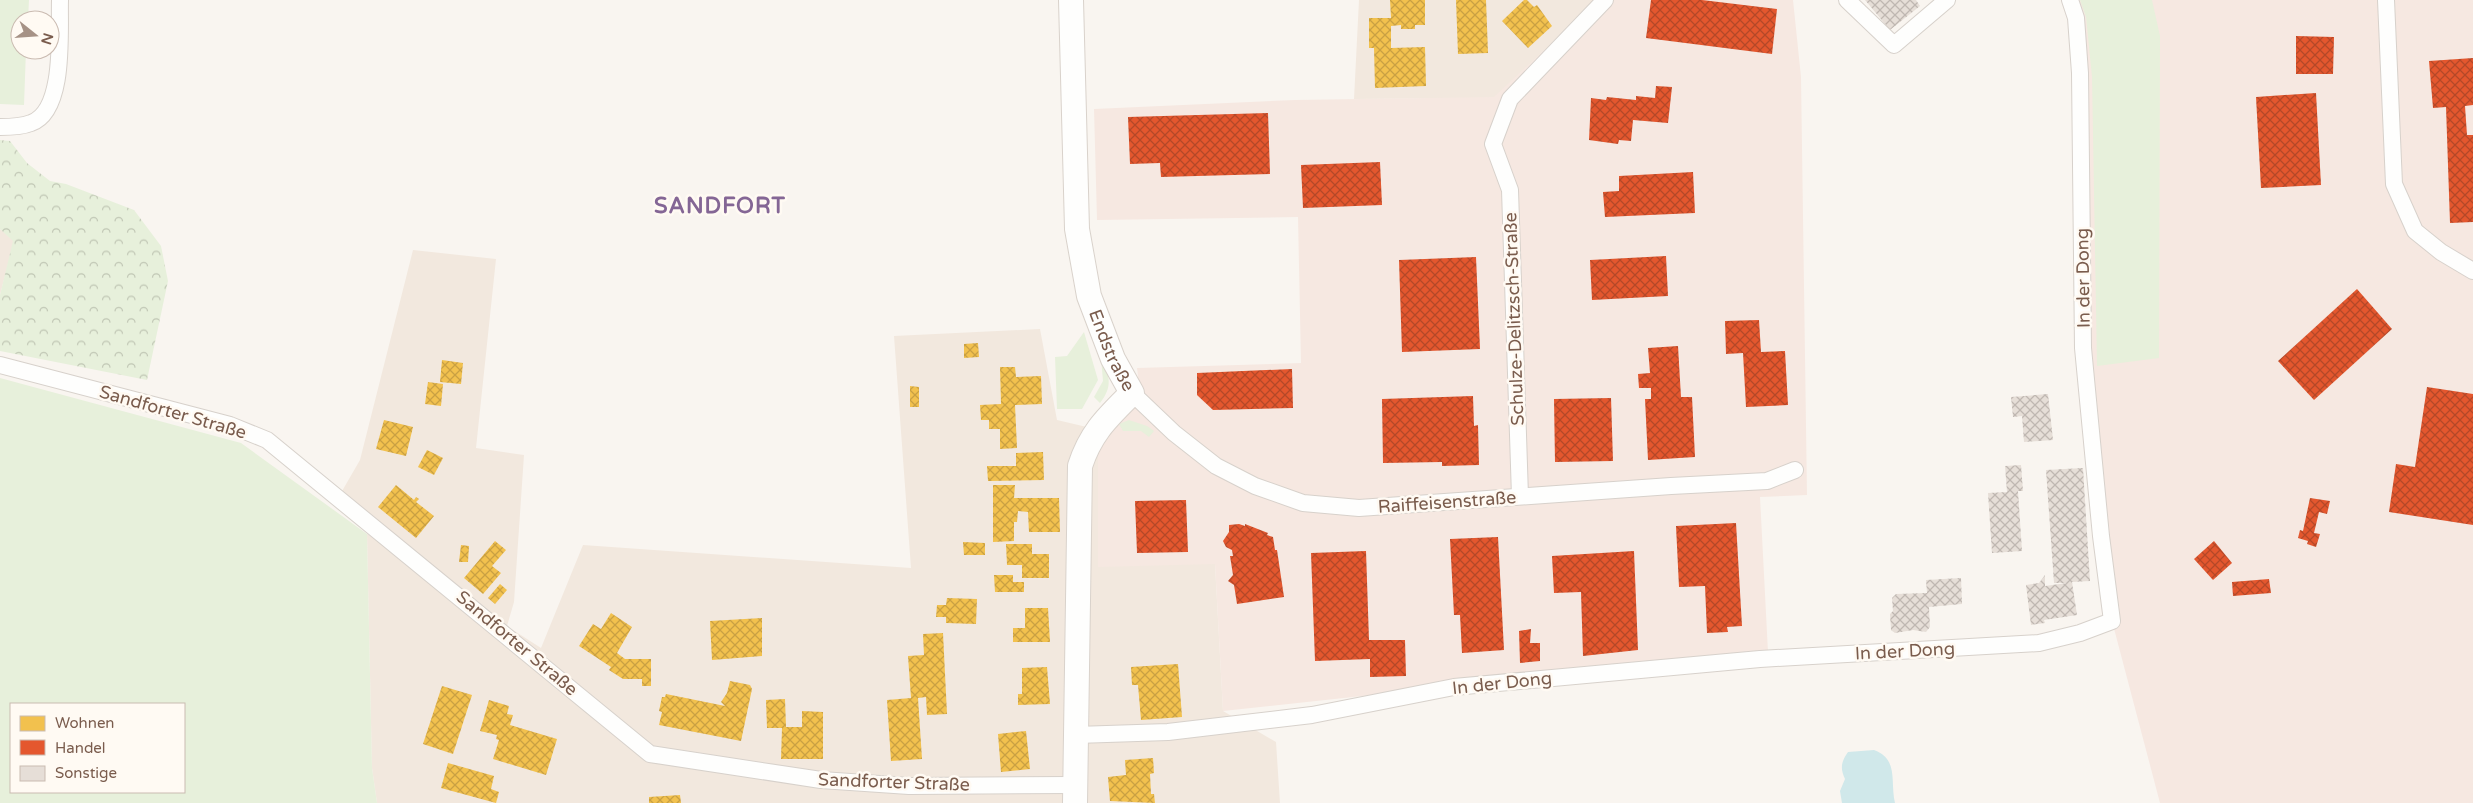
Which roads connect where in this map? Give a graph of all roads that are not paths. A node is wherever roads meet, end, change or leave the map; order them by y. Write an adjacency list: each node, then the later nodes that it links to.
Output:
1 (60, 0): 8 (street)
2 (1071, 0): 11 (street, Endstraße)
3 (1605, 0): 13 (street, Schulze-Delitzsch-Straße)
4 (1847, 0): 5 (street)
5 (1947, 0)
6 (2070, 0): 14 (street, In der Dong)
7 (2386, 0): 9 (street)
8 (0, 127)
9 (2473, 271)
10 (0, 365): 15 (street, Sandforter Straße)
11 (1132, 392): 13 (street, Raiffeisenstraße); 14 (street, Endstraße)
12 (1795, 470): 13 (street, Raiffeisenstraße)
13 (1520, 496)
14 (1076, 735): 15 (street, Endstraße)
15 (1075, 794)

